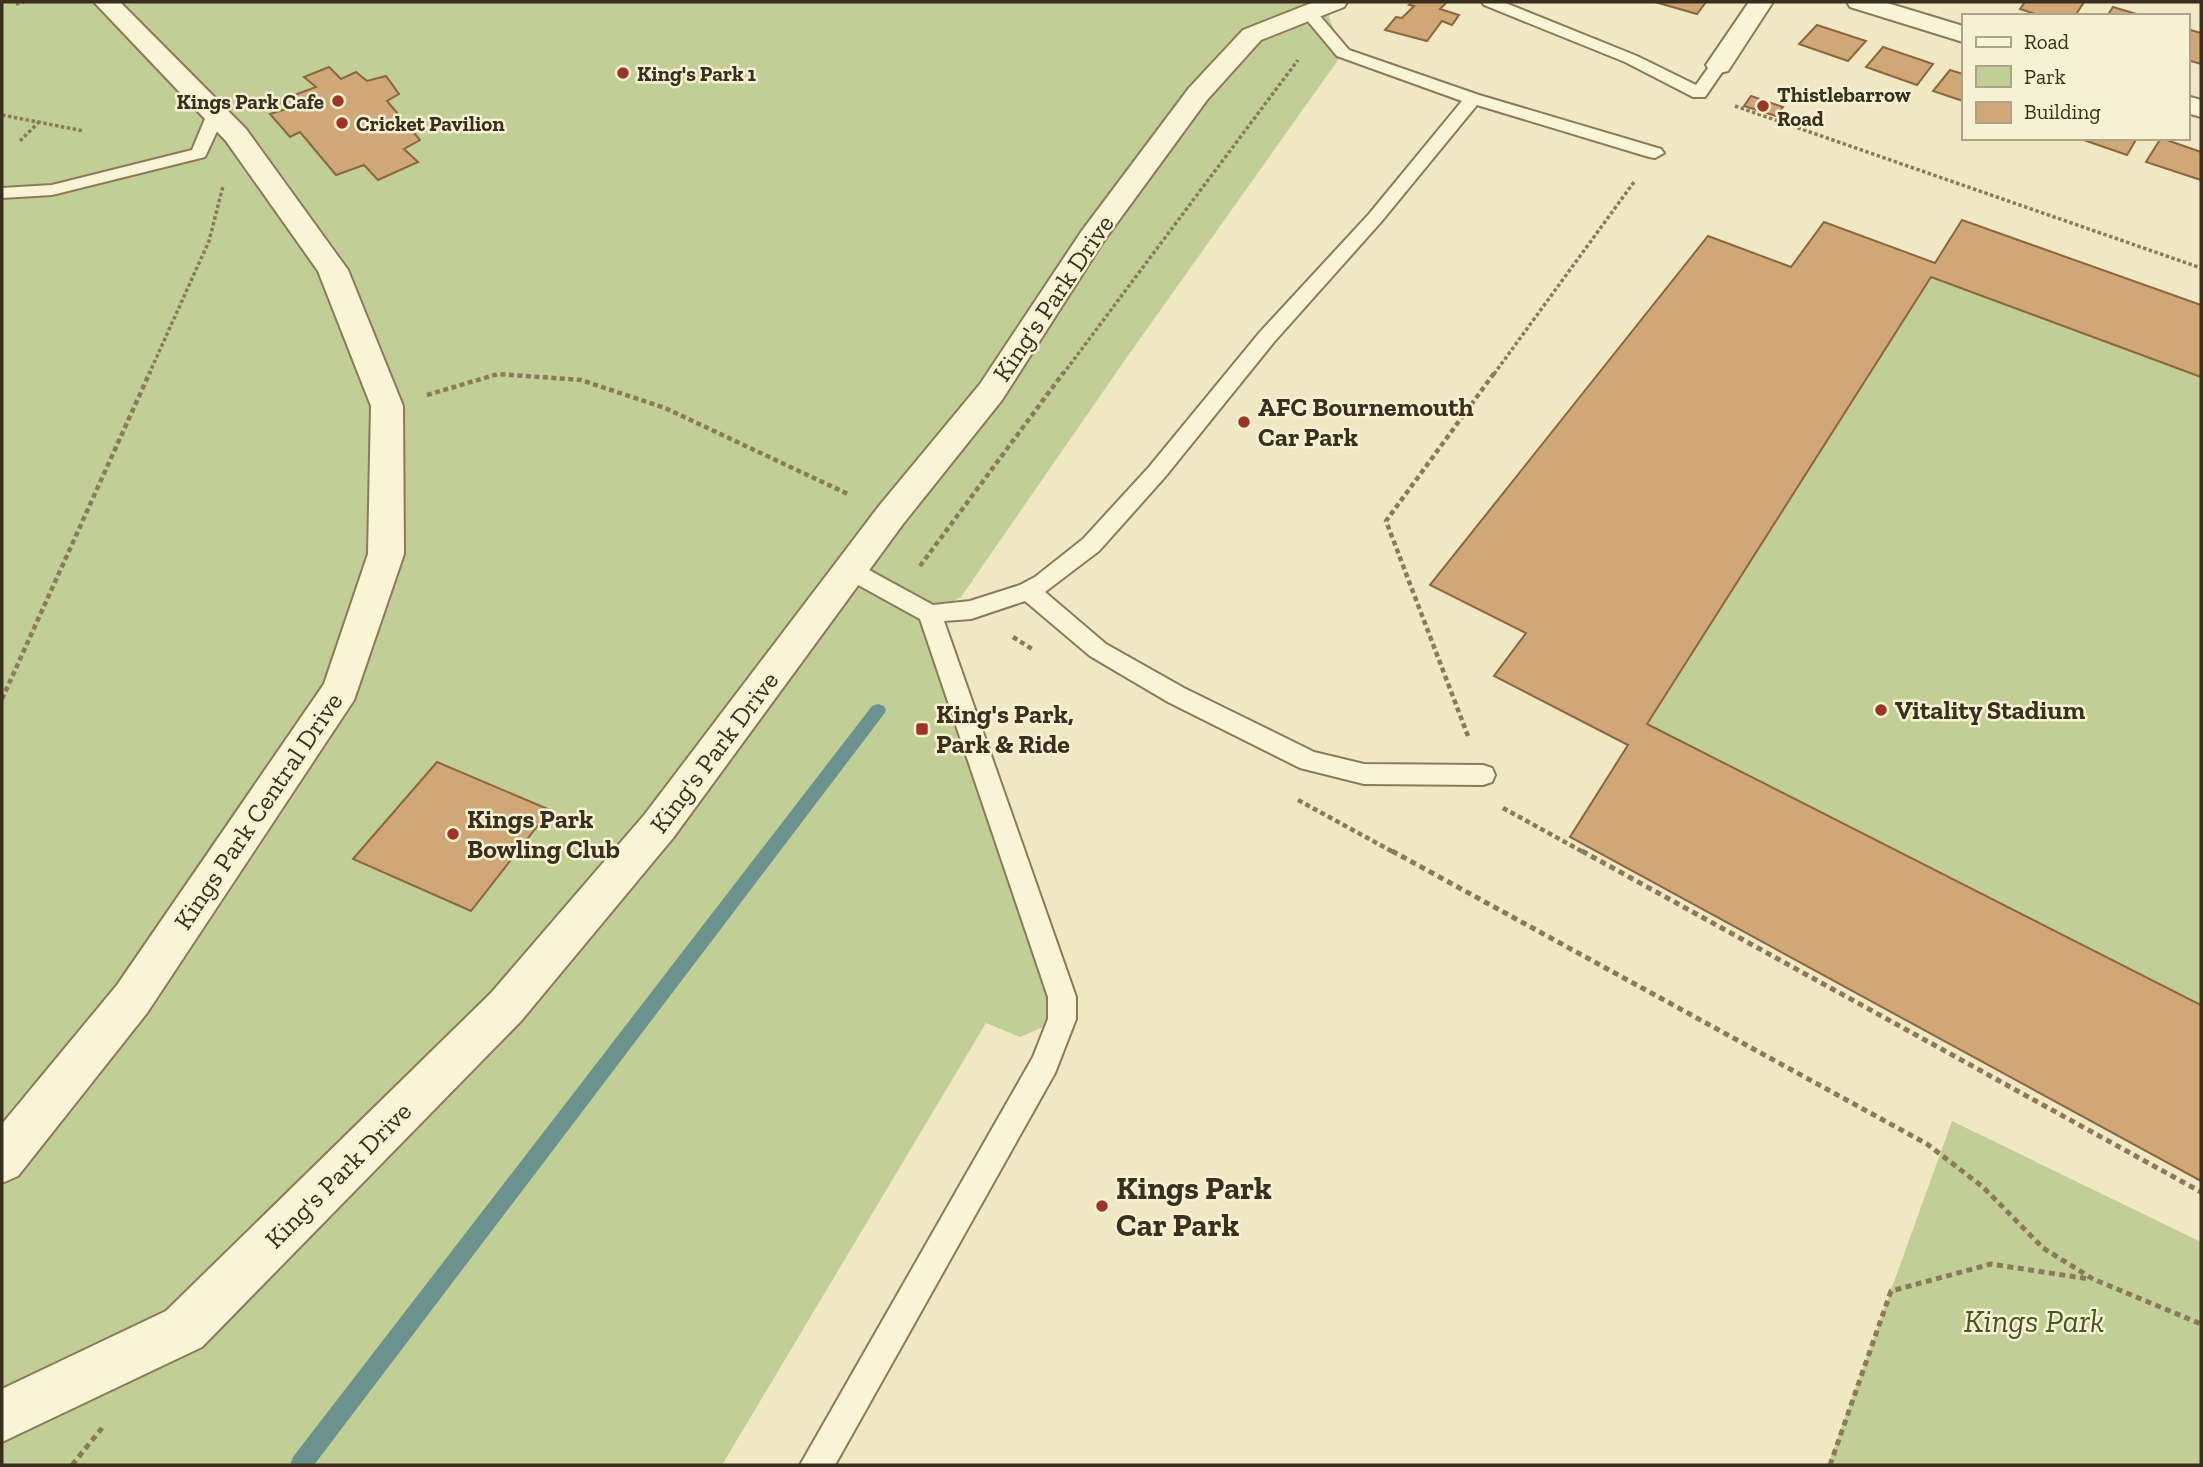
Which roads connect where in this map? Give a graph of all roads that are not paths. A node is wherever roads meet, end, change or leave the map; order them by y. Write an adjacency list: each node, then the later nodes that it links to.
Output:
1 (106, 2): 9 (street, Kings Park Central Drive)
2 (1490, 2): 7 (lane)
3 (1761, 2): 7 (street)
4 (1859, 2): 6 (street)
5 (1322, 8): 8 (lane); 12 (street, King's Park Drive)
6 (1962, 34)
7 (1719, 65)
8 (1473, 99): 10 (lane); 13 (lane)
9 (216, 114): 11 (lane); 16 (street, Kings Park Central Drive)
10 (1655, 153)
11 (2, 192)
12 (850, 570): 14 (lane); 17 (street, King's Park Drive)
13 (1028, 591): 14 (lane); 15 (lane)
14 (930, 614): 18 (lane)
15 (1483, 775)
16 (2, 1160)
17 (2, 1416)
18 (817, 1465)

